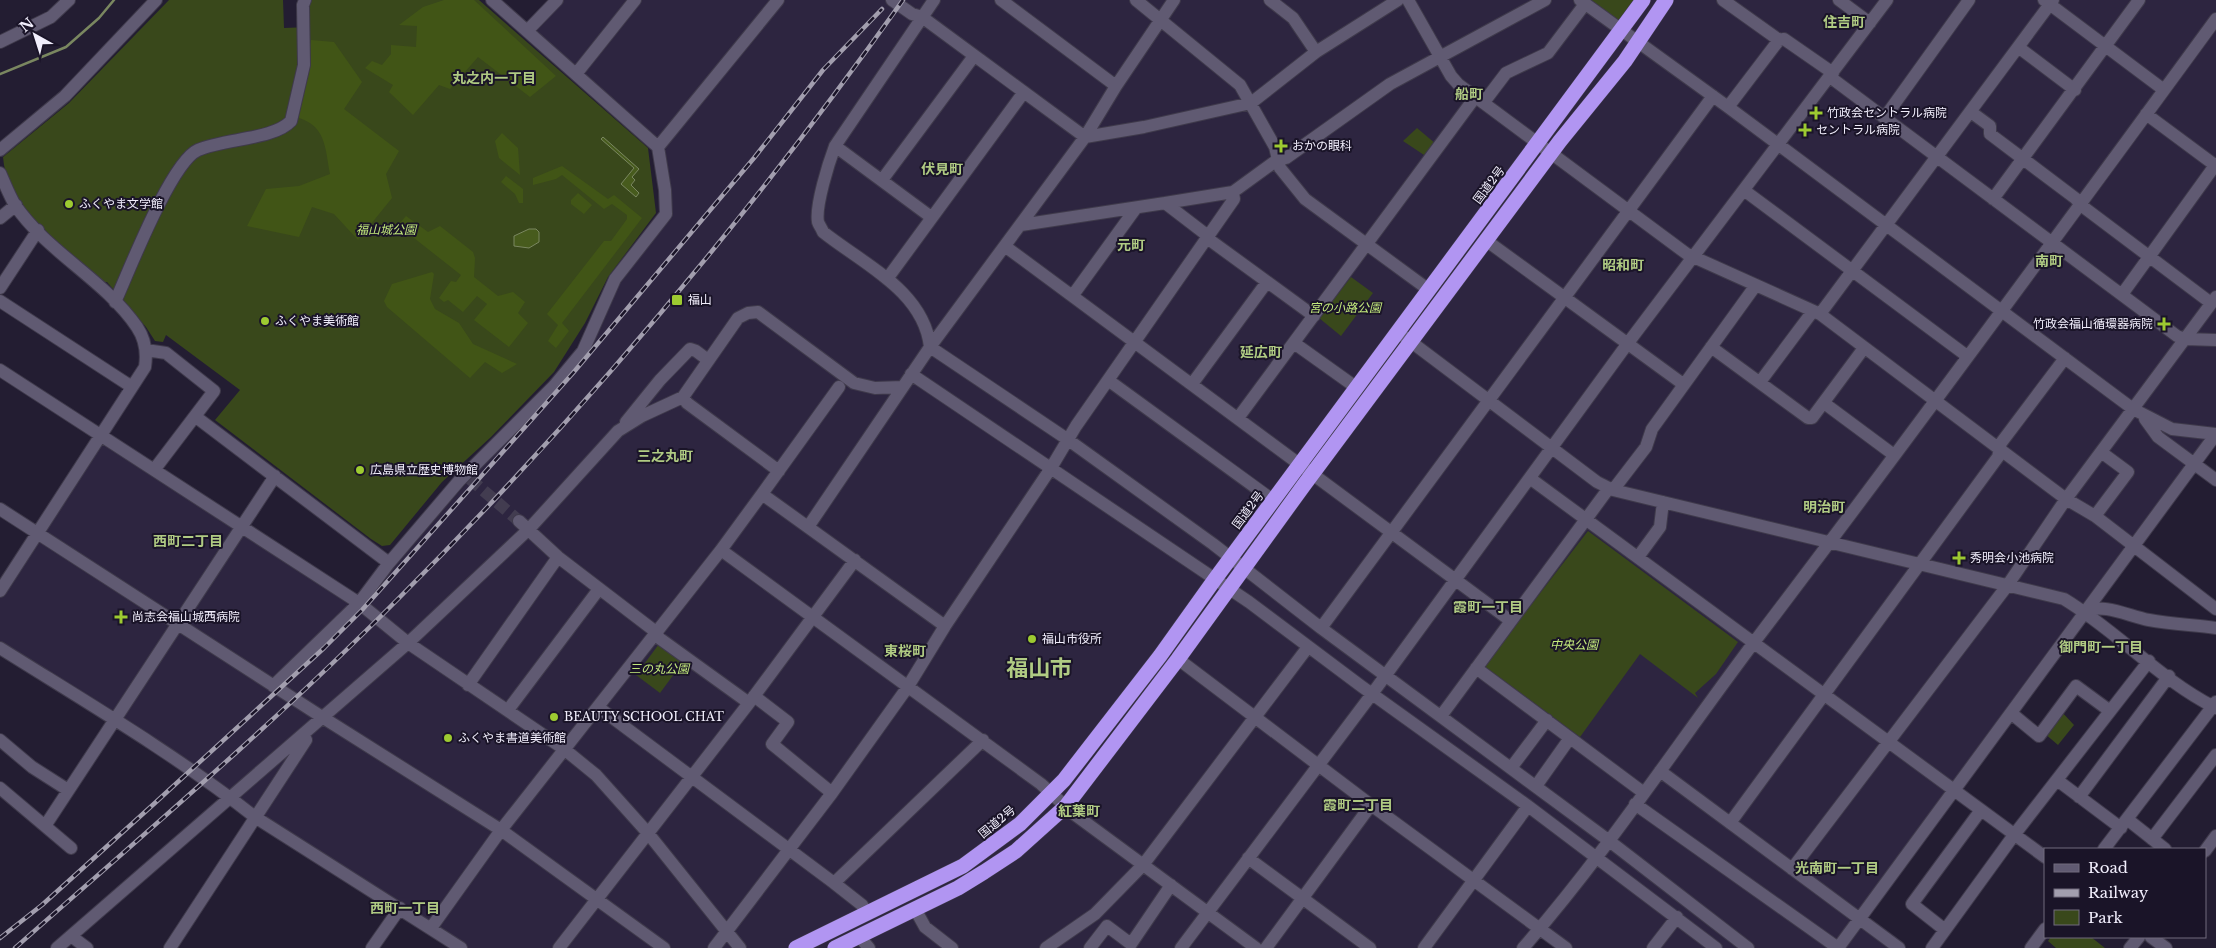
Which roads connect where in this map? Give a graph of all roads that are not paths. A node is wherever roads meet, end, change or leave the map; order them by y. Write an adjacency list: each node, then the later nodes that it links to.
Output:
1 (69, 0): 34 (street)
2 (156, 0): 59 (street)
3 (305, 0): 98 (street)
4 (492, 0): 31 (street)
5 (557, 0): 31 (street)
6 (635, 0): 41 (street)
7 (778, 0): 58 (street)
8 (892, 0): 27 (street)
9 (907, 0): 27 (street)
10 (934, 0): 27 (street)
11 (1001, 0): 43 (street)
12 (1136, 0): 29 (street)
13 (1174, 0): 29 (street)
14 (1270, 0): 38 (street)
15 (1398, 0): 38 (street)
16 (1408, 0): 40 (street)
17 (1545, 0): 40 (street)
18 (1643, 0): 32 (highway, 国道2号)
19 (1666, 0): 35 (highway, 国道2号)
20 (1723, 0): 33 (street)
21 (1839, 0): 30 (street)
22 (1887, 0): 30 (street)
23 (1969, 0): 53 (street)
24 (2139, 0): 36 (street)
25 (2049, 1): 36 (street); 37 (street)
26 (1582, 2): 32 (street); 48 (street)
27 (922, 17): 39 (street); 57 (street)
28 (2216, 19): 45 (street)
29 (1161, 20): 43 (street); 49 (street)
30 (1870, 23): 42 (street)
31 (528, 30): 41 (street)
32 (1620, 31): 35 (street); 55 (highway, 国道2号)
33 (1779, 40): 42 (street); 50 (street)
34 (0, 42)
35 (1637, 42): 47 (street); 60 (highway, 国道2号)
36 (2105, 46): 44 (street); 45 (street)
37 (2018, 47): 44 (street); 51 (street)
38 (1316, 52): 49 (street)
39 (974, 56): 46 (street); 66 (street)
40 (1439, 57): 48 (street); 63 (street)
41 (576, 74): 58 (street)
42 (1831, 75): 53 (street); 56 (street)
43 (1116, 86): 54 (street)
44 (2075, 90): 62 (street)
45 (2164, 90): 52 (street)
46 (1024, 92): 54 (street); 75 (street)
47 (1713, 96): 50 (street); 74 (street)
48 (1480, 99): 55 (street); 83 (street)
49 (1251, 103): 54 (street); 63 (street)
50 (1728, 107): 56 (street)
51 (1971, 112): 61 (street); 62 (street)
52 (2146, 114): 64 (street); 71 (street)
53 (1885, 117): 61 (street)
54 (1085, 138): 77 (street)
55 (1538, 143): 60 (street); 92 (highway, 国道2号)
56 (1779, 145): 67 (street); 78 (street)
57 (835, 146): 66 (street); 88 (street)
58 (658, 147): 169 (street)
59 (0, 150)
60 (1551, 153): 74 (street); 81 (highway, 国道2号)
61 (1937, 156): 69 (street); 78 (street)
62 (2023, 158): 69 (street); 71 (street)
63 (1282, 159): 68 (street); 83 (street)
64 (2216, 165): 86 (street)
65 (0, 174): 72 (street)
66 (882, 180): 75 (street)
67 (1745, 191): 85 (street); 87 (street)
68 (1233, 192): 70 (street); 80 (street)
69 (1993, 199): 82 (street)
70 (1165, 203): 73 (street); 80 (street)
71 (2080, 203): 82 (street); 86 (street)
72 (16, 205): 76 (street); 79 (street)
73 (1136, 208): 77 (street); 94 (street)
74 (1630, 210): 85 (street); 95 (street)
75 (932, 217): 88 (street)
76 (0, 218)
77 (1022, 225): 84 (street)
78 (1887, 225): 87 (street); 99 (street)
79 (38, 230): 91 (street); 98 (street)
80 (1208, 237): 89 (street); 105 (street)
81 (1487, 241): 95 (street); 107 (highway, 国道2号)
82 (2052, 242): 93 (street); 99 (street)
83 (1366, 245): 92 (street); 101 (street)
84 (1006, 247): 94 (street); 109 (street)
85 (1694, 256): 90 (street); 108 (street)
86 (2151, 258): 93 (street); 96 (street)
87 (1852, 271): 100 (street); 113 (street)
88 (887, 279): 109 (street)
89 (1267, 282): 101 (street); 120 (street)
90 (1756, 285): 100 (street); 110 (street)
91 (0, 288)
92 (1429, 290): 102 (highway, 国道2号)
93 (2123, 294): 103 (street)
94 (1073, 295): 105 (street)
95 (1564, 296): 108 (street); 127 (street)
96 (2214, 300): 103 (street)
97 (0, 301): 122 (street)
98 (115, 302): 112 (street)
99 (2000, 311): 113 (street); 114 (street)
100 (1817, 313): 111 (street); 119 (street)
101 (1314, 316): 106 (street)
102 (1398, 332): 107 (street); 125 (highway, 国道2号)
103 (2185, 339): 104 (street); 130 (street)
104 (2216, 340)
105 (1134, 342): 118 (street); 120 (street)
106 (1294, 343): 125 (street); 132 (street)
107 (1411, 343): 127 (street); 143 (highway, 国道2号)
108 (1628, 343): 121 (street); 137 (street)
109 (930, 347): 117 (street); 136 (street)
110 (1710, 347): 119 (street); 121 (street)
111 (1864, 348): 128 (street); 129 (street)
112 (146, 350): 122 (street); 131 (street)
113 (1967, 356): 128 (street)
114 (2065, 358): 130 (street); 138 (street)
115 (708, 360): 124 (street); 126 (street); 133 (street)
116 (0, 370): 135 (street)
117 (911, 374): 124 (street); 142 (street)
118 (1108, 380): 136 (street); 152 (street)
119 (1760, 382): 129 (street)
120 (1192, 384): 132 (street)
121 (1683, 384): 149 (street)
122 (132, 387): 135 (street)
123 (840, 387): 145 (street)
124 (902, 387): 159 (street)
125 (1357, 388): 143 (highway, 国道2号)
126 (683, 397): 133 (street); 145 (street)
127 (1488, 400): 137 (street); 160 (street)
128 (1935, 400): 138 (street); 140 (street)
129 (1824, 403): 140 (street)
130 (2137, 412): 134 (street); 139 (street); 141 (street)
131 (196, 417): 144 (street); 146 (street)
132 (1238, 418): 143 (street)
133 (618, 431): 157 (street)
134 (2216, 434): 141 (street)
135 (101, 435): 144 (street); 161 (street)
136 (1068, 439): 142 (street); 167 (street)
137 (1552, 448): 147 (street); 149 (street)
138 (2000, 450): 151 (street); 170 (street)
139 (2102, 452): 151 (street); 155 (street)
140 (1894, 455): 162 (street)
141 (2193, 464): 148 (street); 163 (street)
142 (1051, 468): 172 (street); 184 (street)
143 (1307, 468): 152 (highway, 国道2号); 160 (street); 171 (highway, 国道2号)
144 (154, 470): 158 (street)
145 (779, 471): 150 (street)
146 (275, 476): 158 (street); 169 (street)
147 (1531, 479): 156 (street); 173 (street)
148 (2216, 480)
149 (1611, 489): 153 (street); 156 (street)
150 (762, 494): 159 (street); 164 (street)
151 (2066, 499): 155 (street); 174 (street)
152 (1274, 501): 167 (highway, 国道2号)
153 (1663, 502): 162 (street); 165 (street)
154 (0, 509): 161 (street)
155 (2095, 516): 163 (street)
156 (1586, 519): 165 (street); 182 (street)
157 (524, 525): 166 (street); 189 (street)
158 (240, 527): 178 (street); 183 (street)
159 (808, 527): 168 (street)
160 (1393, 531): 173 (street); 185 (street)
161 (38, 533): 177 (street); 183 (street)
162 (1830, 544): 170 (street); 188 (street)
163 (2134, 546): 179 (street); 180 (street)
164 (721, 550): 181 (street); 187 (street)
165 (1638, 557): 188 (street)
166 (558, 558): 176 (street); 197 (street)
167 (1230, 559): 171 (street); 172 (highway, 国道2号)
168 (855, 560): 181 (street); 184 (street)
169 (388, 563): 178 (street)
170 (1919, 565): 174 (street); 201 (street)
171 (1243, 568): 175 (highway, 国道2号); 185 (street)
172 (1215, 579): 175 (street); 230 (highway, 国道2号)
173 (1456, 579): 182 (street); 195 (street)
174 (2007, 586): 180 (street); 217 (street)
175 (1228, 588): 190 (street); 192 (highway, 国道2号)
176 (599, 589): 187 (street); 205 (street)
177 (0, 591)
178 (359, 602): 189 (street); 198 (street)
179 (2216, 609)
180 (2084, 611): 186 (street); 193 (street); 207 (street)
181 (812, 618): 199 (street); 202 (street)
182 (1511, 621): 194 (street)
183 (178, 623): 198 (street); 211 (street)
184 (945, 626): 199 (street)
185 (1321, 628): 195 (street)
186 (2216, 628)
187 (656, 632): 202 (street); 204 (street)
188 (1754, 642): 201 (street); 222 (street)
189 (408, 643): 197 (street); 210 (street)
190 (1308, 647): 200 (street); 208 (street)
191 (0, 648): 211 (street)
192 (1178, 659): 208 (street); 236 (highway, 国道2号)
193 (2148, 661): 196 (street); 206 (street)
194 (1476, 668): 209 (street); 212 (street)
195 (1386, 674): 200 (street); 209 (street)
196 (2169, 676): 203 (street); 232 (street)
197 (468, 684): 205 (street)
198 (273, 686): 210 (street)
199 (907, 688): 216 (street); 229 (street)
200 (1372, 694): 220 (street); 237 (street)
201 (1824, 695): 217 (street); 240 (street)
202 (751, 699): 223 (street); 229 (street)
203 (2215, 705): 241 (street)
204 (598, 707): 218 (street); 223 (street)
205 (508, 710): 218 (street)
206 (2110, 711): 207 (street); 224 (street)
207 (2011, 713): 228 (street)
208 (1255, 716): 220 (street); 257 (street)
209 (1441, 716): 221 (street)
210 (322, 718): 213 (street); 243 (street)
211 (113, 720): 227 (street); 233 (street)
212 (1547, 720): 214 (street); 221 (street)
213 (302, 734): 233 (street); 239 (street)
214 (1570, 738): 225 (street); 231 (street)
215 (0, 740): 227 (street)
216 (982, 740): 230 (street); 260 (street)
217 (1888, 741): 228 (street); 258 (street)
218 (564, 749): 243 (street); 244 (street)
219 (2216, 755): 247 (street)
220 (1318, 764): 235 (street); 256 (street)
221 (1511, 768): 225 (street)
222 (1660, 771): 231 (street); 240 (street)
223 (692, 776): 244 (street); 252 (street)
224 (2056, 780): 232 (street); 245 (street)
225 (1536, 786): 248 (street)
226 (0, 788): 242 (street)
227 (68, 790): 242 (street)
228 (1954, 790): 238 (street); 269 (street)
229 (832, 793): 252 (street)
230 (1053, 793): 236 (street); 267 (highway, 国道2号)
231 (1644, 793): 234 (street)
232 (2079, 797): 241 (street)
233 (231, 798): 239 (street); 275 (street)
234 (1636, 804): 248 (street); 303 (street)
235 (1370, 805): 259 (street); 262 (street)
236 (1066, 806): 257 (street); 265 (highway, 国道2号)
237 (1528, 806): 254 (street); 259 (street)
238 (1981, 810): 245 (street); 272 (street)
239 (255, 816): 264 (street); 281 (street)
240 (1730, 823): 258 (street)
241 (2124, 824): 247 (street); 250 (street)
242 (45, 826): 249 (street)
243 (500, 830): 263 (street); 270 (street)
244 (647, 832): 263 (street); 274 (street)
245 (2014, 835): 255 (street); 272 (street)
246 (2216, 836): 253 (street)
247 (2152, 839): 251 (street)
248 (1608, 840): 254 (street); 302 (street)
249 (71, 848)
250 (2105, 848)
251 (2164, 848)
252 (790, 850): 260 (street); 274 (street)
253 (2206, 850)
254 (1596, 857): 268 (street); 271 (street)
255 (2044, 857)
256 (1248, 858): 262 (street); 266 (street)
257 (1143, 865): 261 (street); 291 (street)
258 (1792, 869): 269 (street)
259 (1473, 881): 271 (street); 297 (street)
260 (834, 883): 267 (street)
261 (1171, 885): 266 (street); 292 (street)
262 (1303, 898): 295 (street); 296 (street)
263 (595, 899): 284 (street); 285 (street)
264 (400, 908): 270 (street); 282 (street)
265 (914, 909): 278 (highway, 国道2号); 290 (street)
266 (1207, 912): 293 (street); 294 (street)
267 (867, 914): 288 (highway, 国道2号)
268 (1676, 917): 300 (street); 301 (street)
269 (1860, 919): 303 (street); 304 (street)
270 (431, 928): 283 (street)
271 (1540, 929): 298 (street); 299 (street)
272 (1945, 930): 305 (street)
273 (2044, 930): 306 (street)
274 (728, 932): 286 (street); 287 (street)
275 (71, 936): 279 (street); 280 (street)
276 (2138, 938): 307 (street)
277 (2153, 938): 308 (street)
278 (864, 942): 289 (highway, 国道2号)
279 (57, 948)
280 (87, 948)
281 (170, 948)
282 (372, 948)
283 (461, 948)
284 (559, 948)
285 (664, 948)
286 (714, 948)
287 (740, 948)
288 (796, 948)
289 (835, 948)
290 (952, 948)
291 (1046, 948)
292 (1090, 948)
293 (1181, 948)
294 (1256, 948)
295 (1266, 948)
296 (1370, 948)
297 (1424, 948)
298 (1523, 948)
299 (1566, 948)
300 (1653, 948)
301 (1716, 948)
302 (1748, 948)
303 (1838, 948)
304 (1899, 948)
305 (1932, 948)
306 (2031, 948)
307 (2130, 948)
308 (2166, 948)

